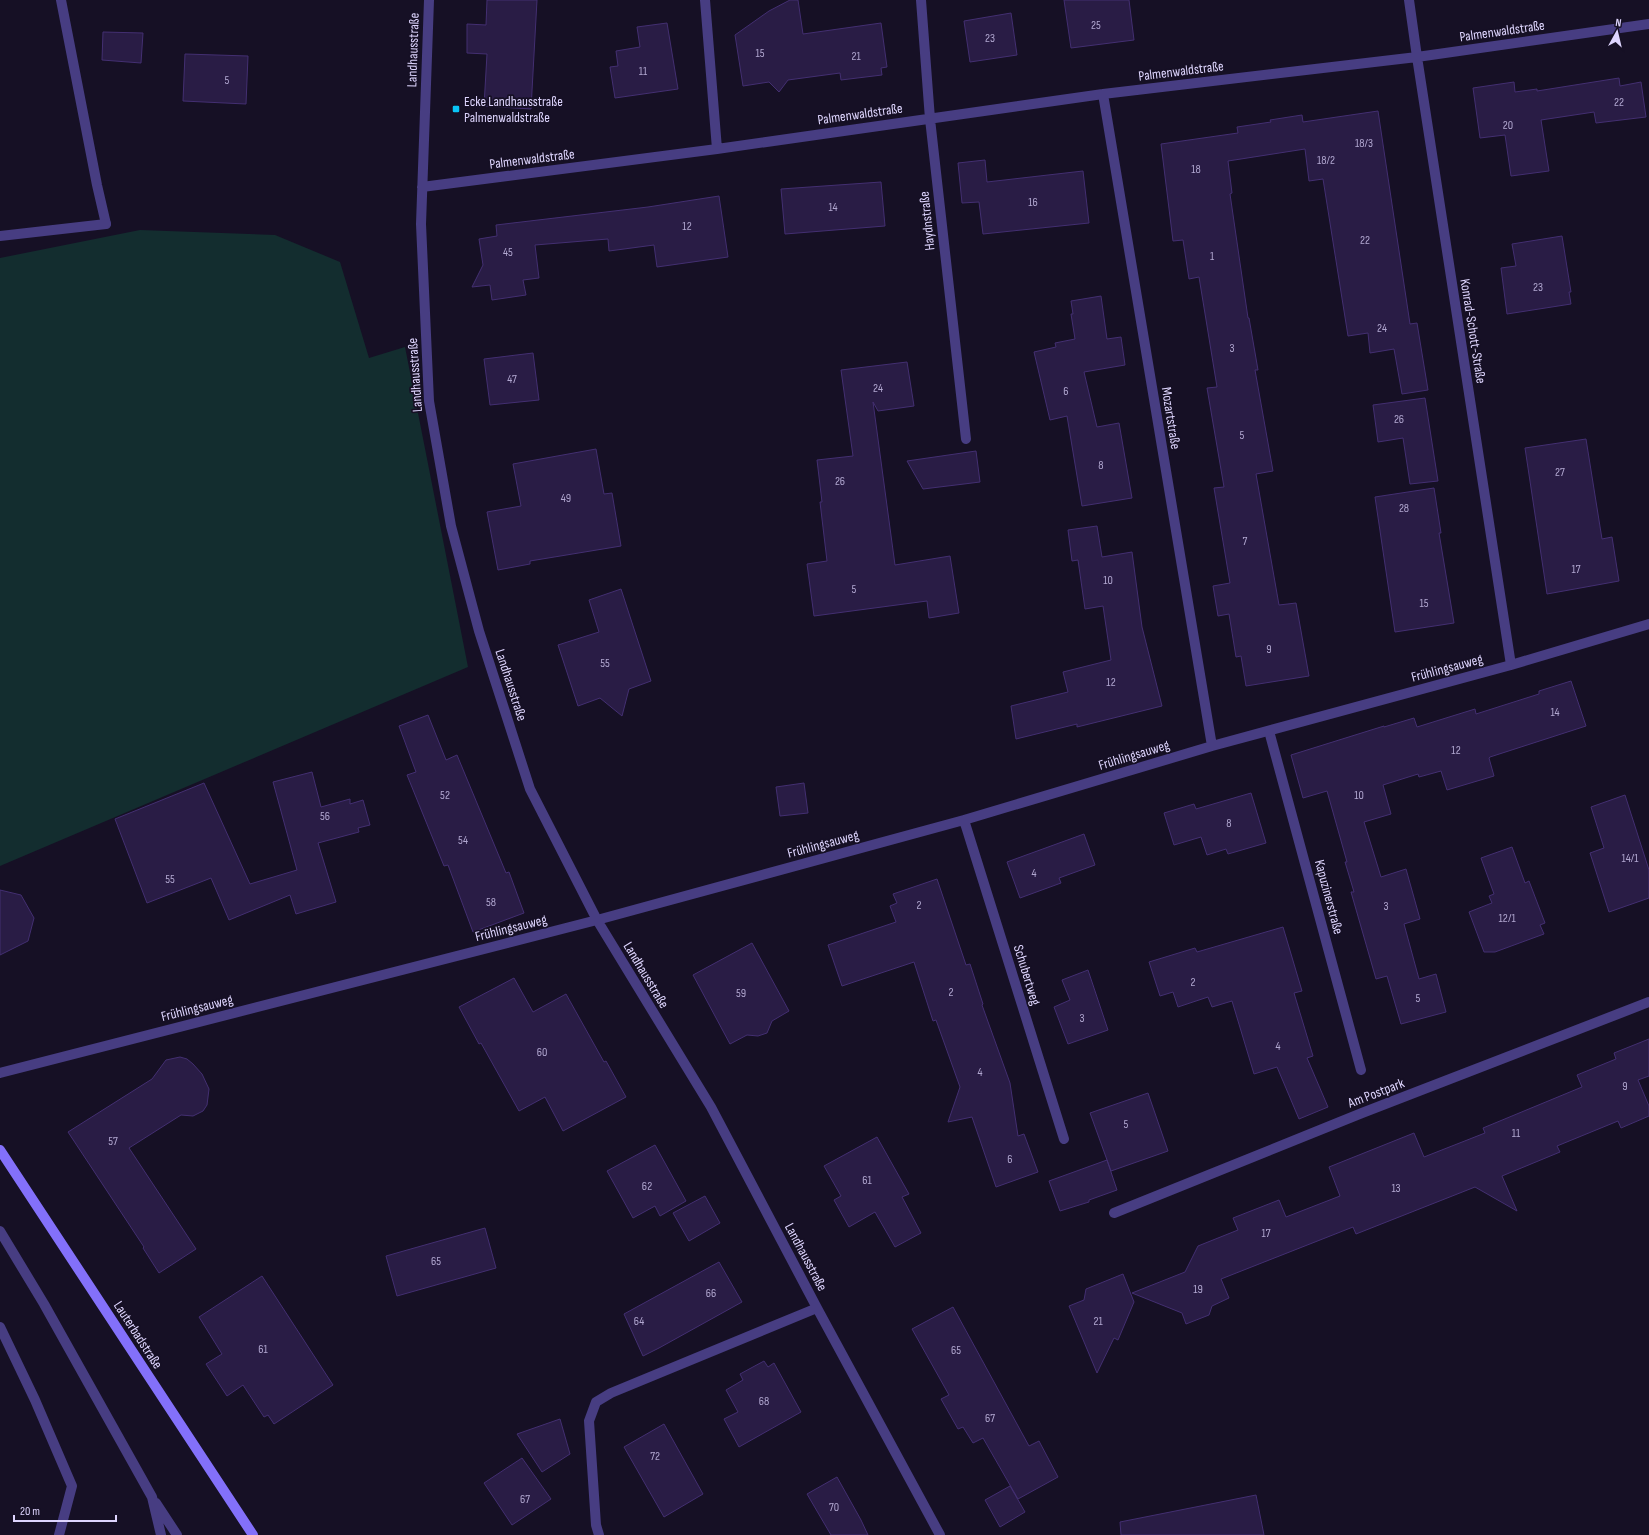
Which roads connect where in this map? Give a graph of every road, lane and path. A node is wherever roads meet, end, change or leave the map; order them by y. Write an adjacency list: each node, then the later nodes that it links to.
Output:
1 (60, 0): 12 (street)
2 (429, 0): 11 (street, Landhausstraße)
3 (705, 0): 10 (street)
4 (920, 0): 9 (street, Haydnstraße)
5 (1409, 0): 7 (street, Konrad-Schott-Straße)
6 (1649, 24): 7 (street, Palmenwaldstraße)
7 (1417, 57): 8 (street, Palmenwaldstraße); 15 (street, Konrad-Schott-Straße)
8 (1103, 94): 9 (street, Palmenwaldstraße); 17 (street, Mozartstraße)
9 (930, 119): 10 (street, Palmenwaldstraße); 13 (street, Haydnstraße)
10 (717, 149): 11 (street, Palmenwaldstraße)
11 (422, 187): 19 (street, Landhausstraße)
12 (0, 236)
13 (966, 439)
14 (1649, 624): 15 (street, Frühlingsauweg)
15 (1511, 665): 16 (street, Frühlingsauweg)
16 (1269, 731): 17 (street, Frühlingsauweg); 21 (street, Kapuzinerstraße)
17 (1212, 746): 18 (street, Frühlingsauweg)
18 (964, 820): 19 (street, Frühlingsauweg); 23 (street, Schubertweg)
19 (597, 920): 22 (street, Frühlingsauweg); 27 (street, Landhausstraße)
20 (1649, 1002): 25 (street, Am Postpark)
21 (1361, 1070)
22 (0, 1072)
23 (1064, 1139)
24 (0, 1150): 33 (main road, Lauterbadstraße)
25 (1114, 1213)
26 (0, 1230): 29 (street)
27 (817, 1308): 34 (street, Landhausstraße); 35 (street, Landhausstraße)
28 (0, 1327): 30 (street)
29 (152, 1497): 31 (street); 32 (street)
30 (59, 1535)
31 (162, 1535)
32 (177, 1535)
33 (253, 1535)
34 (599, 1535)
35 (940, 1535)

